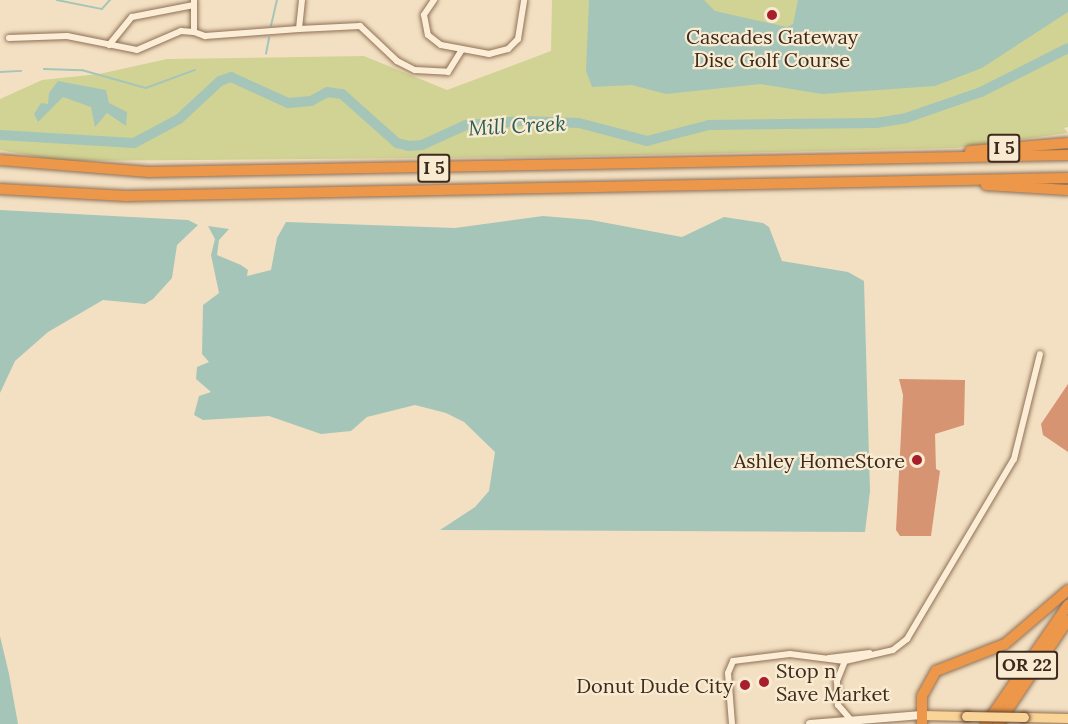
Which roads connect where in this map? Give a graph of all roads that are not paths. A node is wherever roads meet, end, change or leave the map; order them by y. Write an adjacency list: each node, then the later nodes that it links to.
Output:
1 (302, 0): 5 (street)
2 (434, 0): 9 (street)
3 (524, 0): 9 (street)
4 (194, 3): 6 (street); 8 (street)
5 (299, 29): 6 (street); 9 (street)
6 (194, 32): 8 (street)
7 (9, 38): 8 (street)
8 (109, 45)
9 (462, 50)
10 (1068, 143): 12 (highway, I 5)
11 (1068, 155): 12 (highway, I 5)
12 (940, 158): 13 (highway, I 5)
13 (0, 160)
14 (1068, 178): 15 (highway, I 5)
15 (947, 180): 16 (highway, I 5); 17 (highway)
16 (0, 189)
17 (1068, 190)
18 (1040, 354): 22 (street)
19 (1068, 590): 26 (highway)
20 (1068, 605): 30 (highway, OR 22)
21 (1068, 620): 31 (highway, OR 22)
22 (877, 653): 23 (street); 24 (street)
23 (828, 658): 24 (street); 28 (street)
24 (845, 661): 27 (street)
25 (1068, 718): 26 (main road, bridge)
26 (922, 719): 27 (main road)
27 (851, 720): 29 (main road)
28 (732, 724)
29 (810, 724)
30 (986, 724)
31 (998, 724)

